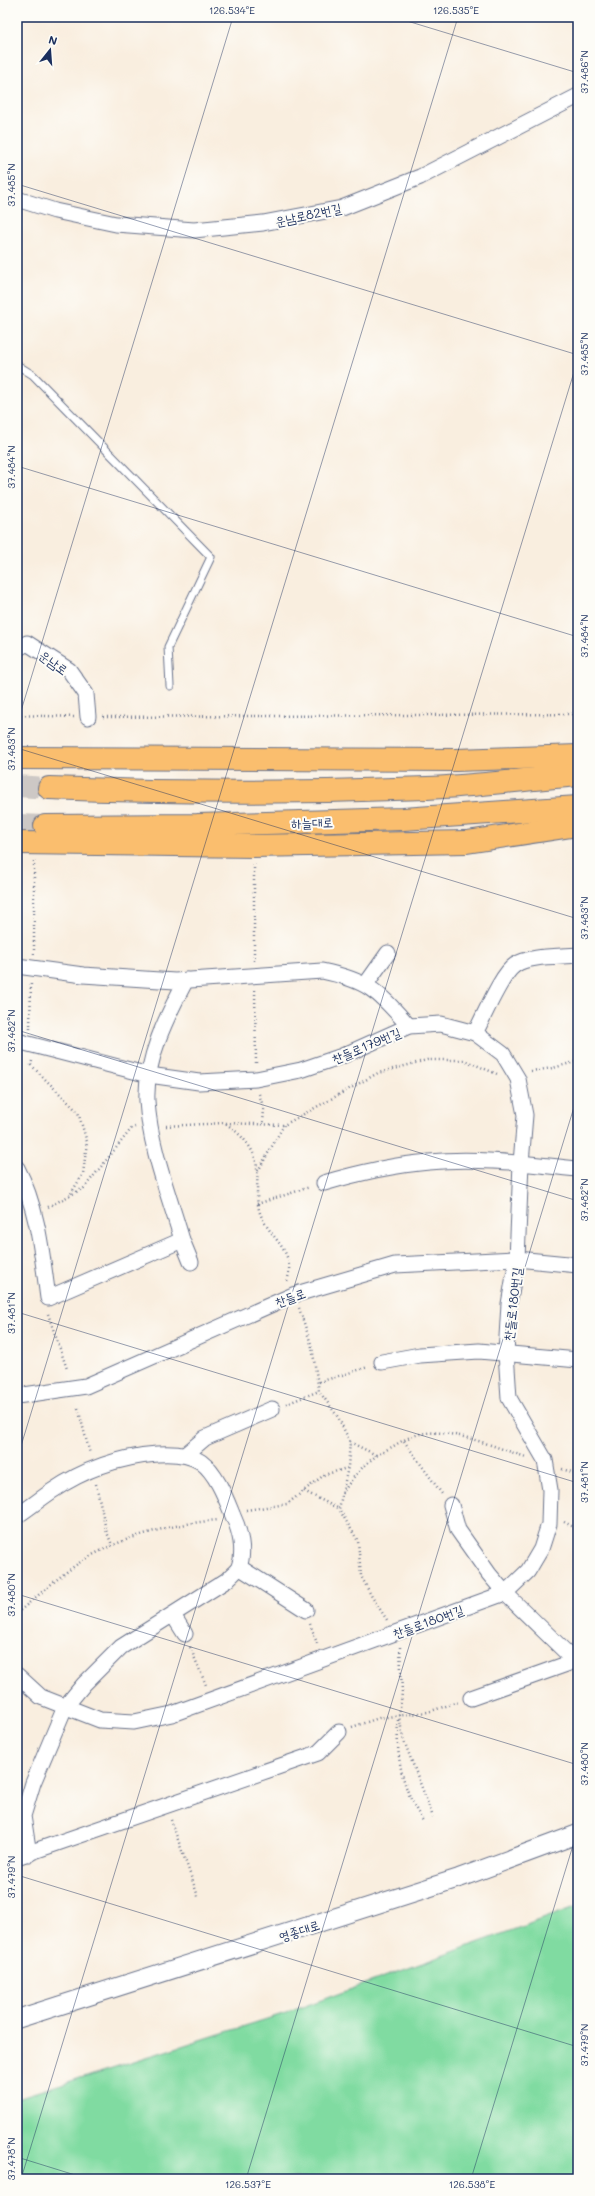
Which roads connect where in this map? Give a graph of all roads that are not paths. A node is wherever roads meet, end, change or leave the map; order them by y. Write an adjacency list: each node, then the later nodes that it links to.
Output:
1 (578, 96): 2 (street, 운남로82번길)
2 (17, 199)
3 (17, 365): 5 (lane)
4 (17, 649): 6 (street, 운남로)
5 (170, 686)
6 (88, 717)
7 (578, 756): 8 (highway)
8 (17, 758)
9 (578, 775): 10 (highway)
10 (49, 788)
11 (578, 807): 12 (highway, 하늘대로)
12 (45, 826)
13 (578, 826): 14 (highway)
14 (25, 850)
15 (388, 953): 19 (street)
16 (578, 956): 21 (street)
17 (17, 966): 18 (street)
18 (186, 980): 19 (street); 23 (street)
19 (366, 984): 20 (street)
20 (409, 1026): 21 (street, 찬들로179번길); 23 (street, 찬들로179번길)
21 (475, 1033): 24 (street, 찬들로179번길)
22 (23, 1037): 23 (street, 찬들로179번길)
23 (149, 1075): 28 (street)
24 (520, 1163): 26 (street); 27 (street); 29 (street, 찬들로179번길)
25 (17, 1168): 28 (street)
26 (578, 1169)
27 (324, 1183)
28 (182, 1240): 30 (street)
29 (517, 1259): 31 (street, 찬들로); 32 (street, 찬들로180번길); 35 (street, 찬들로)
30 (191, 1262)
31 (578, 1265)
32 (506, 1353): 33 (street); 34 (street); 41 (street, 찬들로180번길)
33 (578, 1360)
34 (382, 1362)
35 (17, 1396)
36 (272, 1409): 37 (street)
37 (185, 1455): 39 (street); 40 (street)
38 (451, 1505): 41 (street)
39 (17, 1516)
40 (239, 1567): 42 (street); 43 (street)
41 (505, 1593): 45 (street); 48 (street, 찬들로180번길)
42 (306, 1610)
43 (173, 1615): 44 (street); 48 (street)
44 (185, 1634)
45 (576, 1661): 47 (street)
46 (17, 1675): 48 (street, 찬들로180번길)
47 (471, 1698)
48 (65, 1707): 51 (street)
49 (339, 1732): 51 (street)
50 (578, 1834): 52 (street, 영종대로)
51 (23, 1855)
52 (17, 2019)

